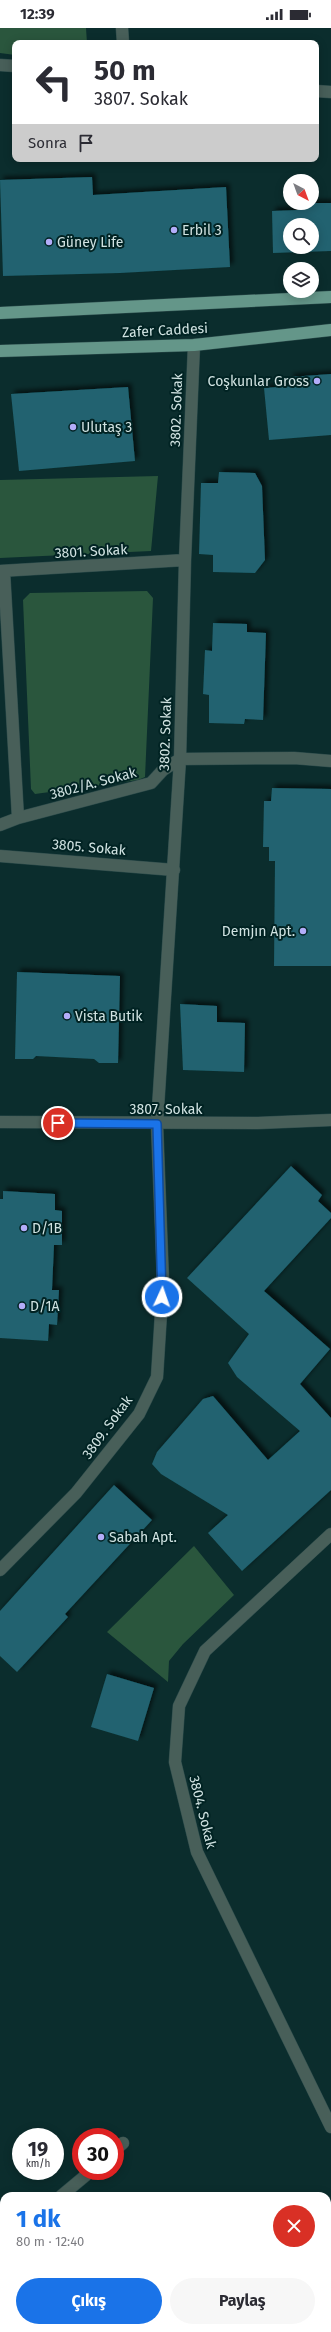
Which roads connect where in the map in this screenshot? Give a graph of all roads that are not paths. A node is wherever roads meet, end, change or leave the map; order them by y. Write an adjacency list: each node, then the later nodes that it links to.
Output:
1 (122, 28): 2 (street)
2 (123, 40)
3 (0, 65): 4 (street)
4 (12, 66)
5 (319, 91): 6 (street)
6 (331, 92)
7 (331, 297): 8 (main road)
8 (0, 313)
9 (331, 330): 10 (main road, Zafer Caddesi)
10 (194, 345): 11 (main road, Zafer Caddesi); 12 (street, 3802. Sokak)
11 (0, 351)
12 (185, 560): 13 (street, 3801. Sokak); 14 (street, 3802. Sokak)
13 (2, 571): 16 (street)
14 (180, 759): 15 (street); 16 (street, 3802/A. Sokak); 19 (street, 3802. Sokak)
15 (331, 761)
16 (18, 818): 17 (street, 3802/A. Sokak)
17 (0, 825)
18 (0, 856): 19 (street, 3805. Sokak)
19 (174, 870): 22 (street, 3802. Sokak)
20 (331, 1120): 22 (street, 3807. Sokak)
21 (0, 1122): 22 (street, 3807. Sokak)
22 (157, 1124): 24 (street, 3809. Sokak)
23 (331, 1534): 25 (street, 3804. Sokak)
24 (0, 1570)
25 (331, 2127)
26 (80, 2180): 27 (street)
27 (66, 2192)

